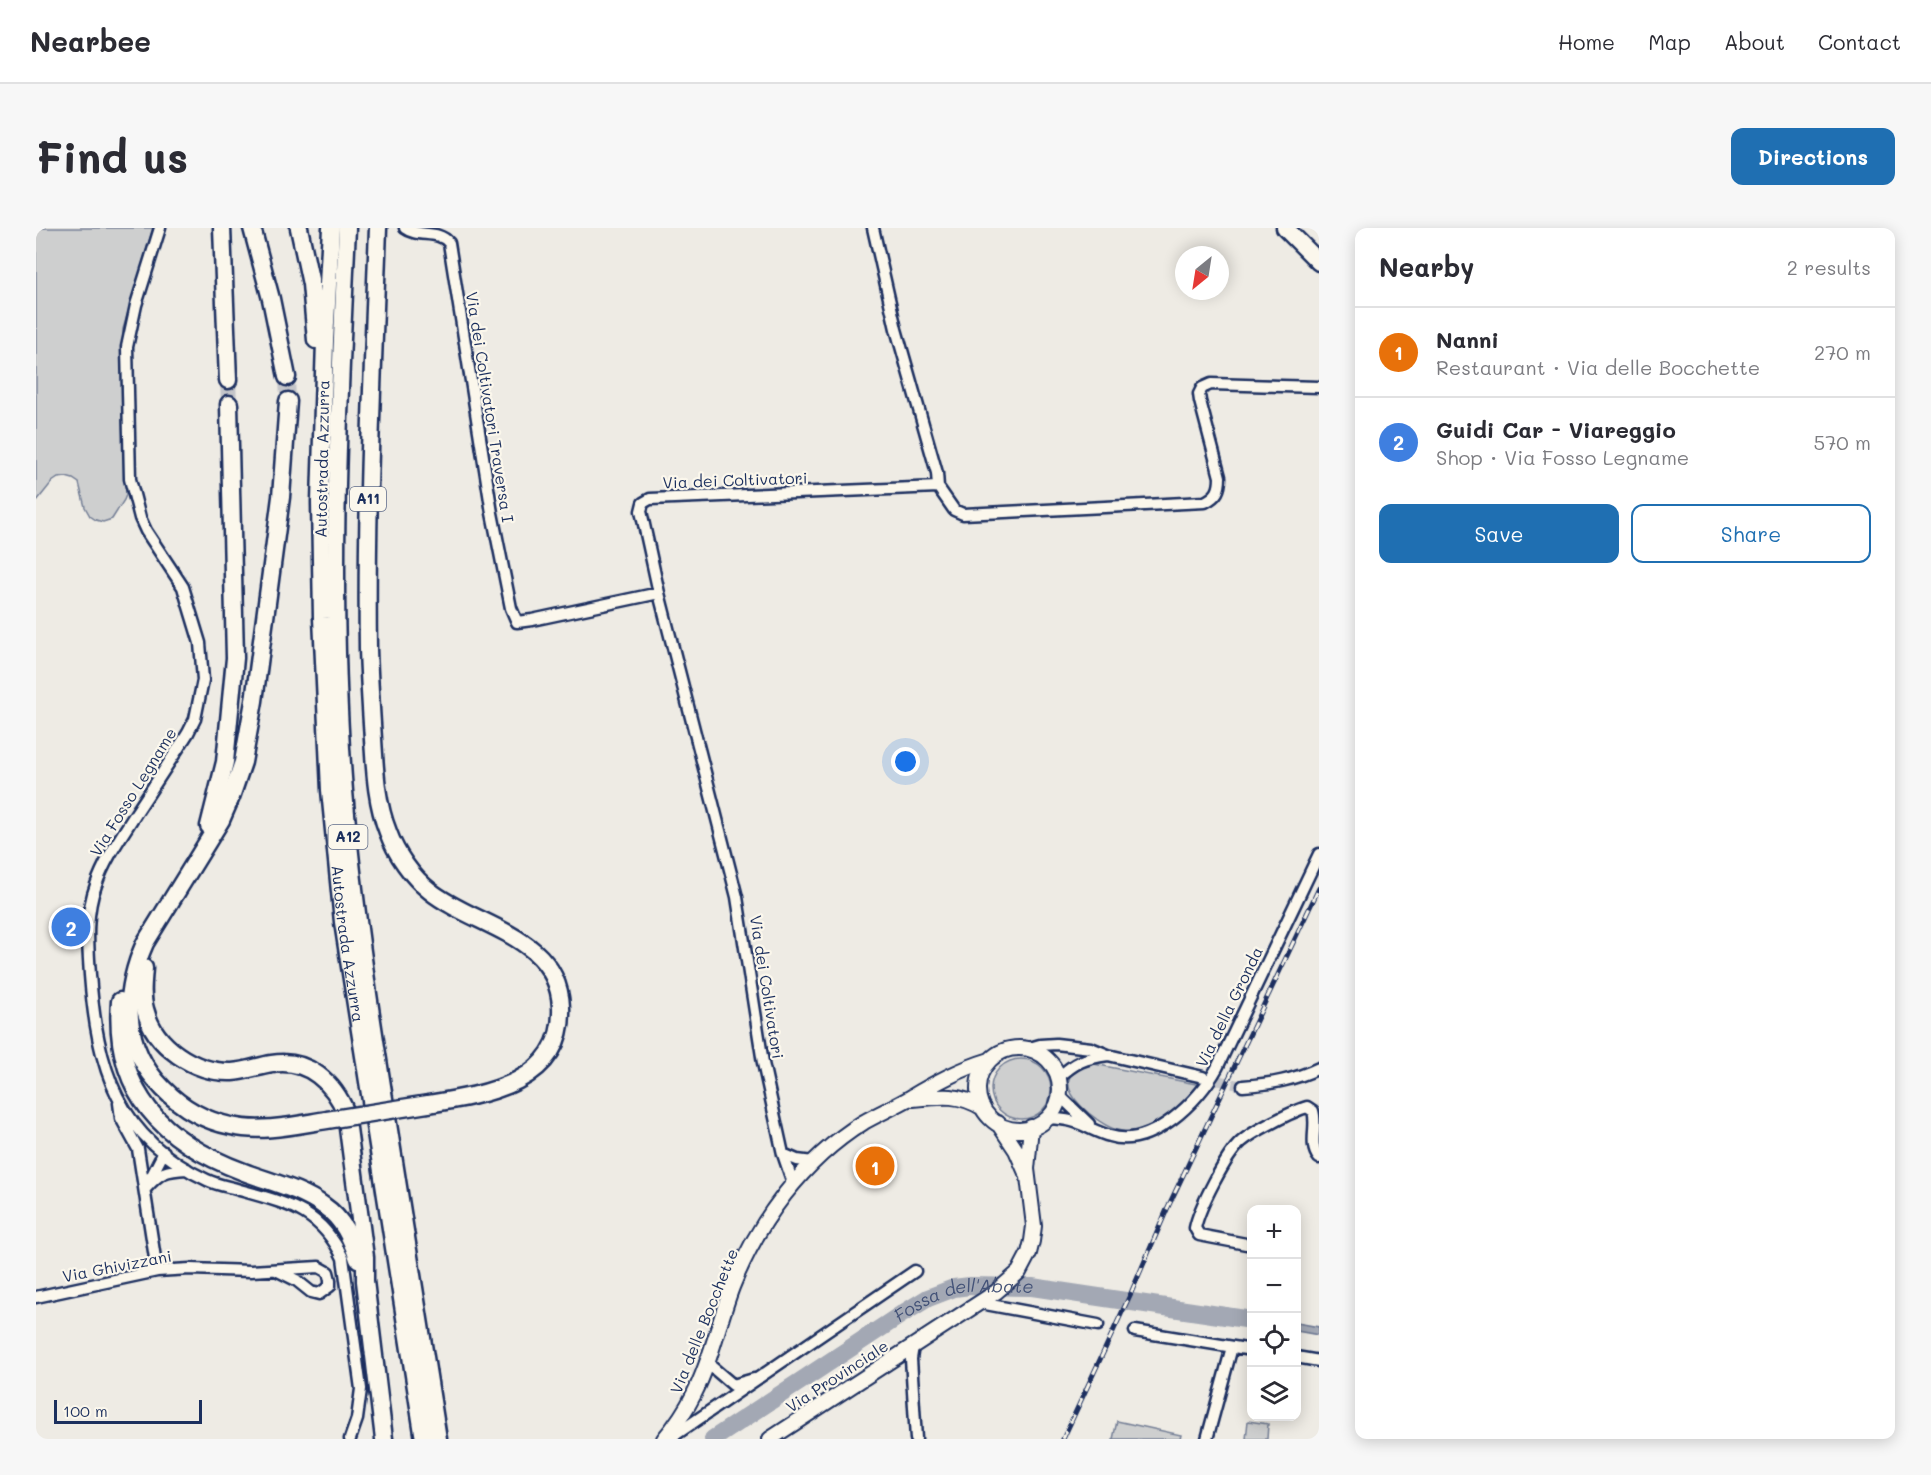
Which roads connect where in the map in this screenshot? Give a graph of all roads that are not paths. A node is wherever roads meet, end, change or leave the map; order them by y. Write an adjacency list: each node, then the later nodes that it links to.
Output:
1 (159, 228): 33 (street, Via Fosso Legname)
2 (222, 228): 13 (highway)
3 (252, 228): 12 (highway)
4 (299, 228): 18 (highway)
5 (331, 228): 18 (highway, Autostrada Azzurra / A12)
6 (346, 228): 67 (highway, Autostrada Azzurra / A12)
7 (378, 228): 23 (highway, A11, bridge)
8 (405, 228): 19 (street, Via dei Coltivatori Traversa I)
9 (873, 228): 17 (street)
10 (1285, 228): 11 (highway)
11 (1319, 262)
12 (287, 377)
13 (228, 380)
14 (1319, 387): 17 (street)
15 (288, 401): 20 (highway)
16 (229, 404): 20 (highway)
17 (938, 487): 19 (street, Via dei Coltivatori)
18 (320, 502): 66 (highway, Autostrada Azzurra / A12)
19 (659, 593): 41 (street, Via dei Coltivatori)
20 (203, 847): 22 (highway)
21 (1319, 854): 38 (street, Via della Gronda)
22 (145, 944): 23 (highway); 52 (highway)
23 (138, 960): 52 (highway)
24 (1026, 1048): 25 (street); 26 (main road); 29 (main road)
25 (1108, 1054): 28 (street); 29 (street)
26 (990, 1060): 32 (main road, Via delle Bocchette); 34 (main road)
27 (1319, 1068): 30 (street)
28 (1203, 1077)
29 (1058, 1078): 31 (main road)
30 (1243, 1086)
31 (1059, 1095): 35 (main road); 38 (street, Via della Gronda)
32 (908, 1099): 34 (main road, Via delle Bocchette); 43 (main road, Via delle Bocchette)
33 (118, 1100): 39 (street, Via Fosso Legname); 47 (street)
34 (983, 1108): 36 (main road)
35 (1048, 1118): 37 (main road); 38 (street, Via della Gronda)
36 (998, 1123): 37 (main road); 45 (main road, Via Provinciale)
37 (1031, 1127): 45 (main road, Via Provinciale)
38 (1096, 1130)
39 (153, 1144): 40 (street, Via Fosso Legname); 47 (street)
40 (164, 1152): 44 (street, Via Fosso Legname); 47 (street)
41 (783, 1154): 43 (street); 46 (street, Via dei Coltivatori)
42 (1319, 1158): 48 (street)
43 (813, 1162): 46 (main road, Via delle Bocchette)
44 (187, 1169): 47 (street); 64 (street, Via Fosso Legname)
45 (1028, 1178): 54 (main road, Via Provinciale)
46 (793, 1182): 62 (main road, Via delle Bocchette)
47 (145, 1187): 50 (street)
48 (1246, 1244)
49 (276, 1270): 50 (street, Via Ghivizzani)
50 (157, 1271): 53 (street, Via Ghivizzani)
51 (915, 1271): 63 (street)
52 (365, 1281): 65 (highway)
53 (36, 1297)
54 (980, 1303): 55 (street); 57 (main road, Via Provinciale)
55 (1098, 1325)
56 (1135, 1331): 58 (street)
57 (913, 1346): 70 (main road, Via Provinciale); 71 (street)
58 (1232, 1347): 59 (street); 72 (street)
59 (1247, 1349)
60 (1301, 1358): 61 (street)
61 (1319, 1361)
62 (706, 1362): 63 (street); 68 (main road, Via delle Bocchette)
63 (762, 1377): 69 (street)
64 (350, 1439)
65 (384, 1439)
66 (424, 1439)
67 (438, 1439)
68 (664, 1439)
69 (669, 1439)
70 (770, 1439)
71 (916, 1439)
72 (1207, 1439)

